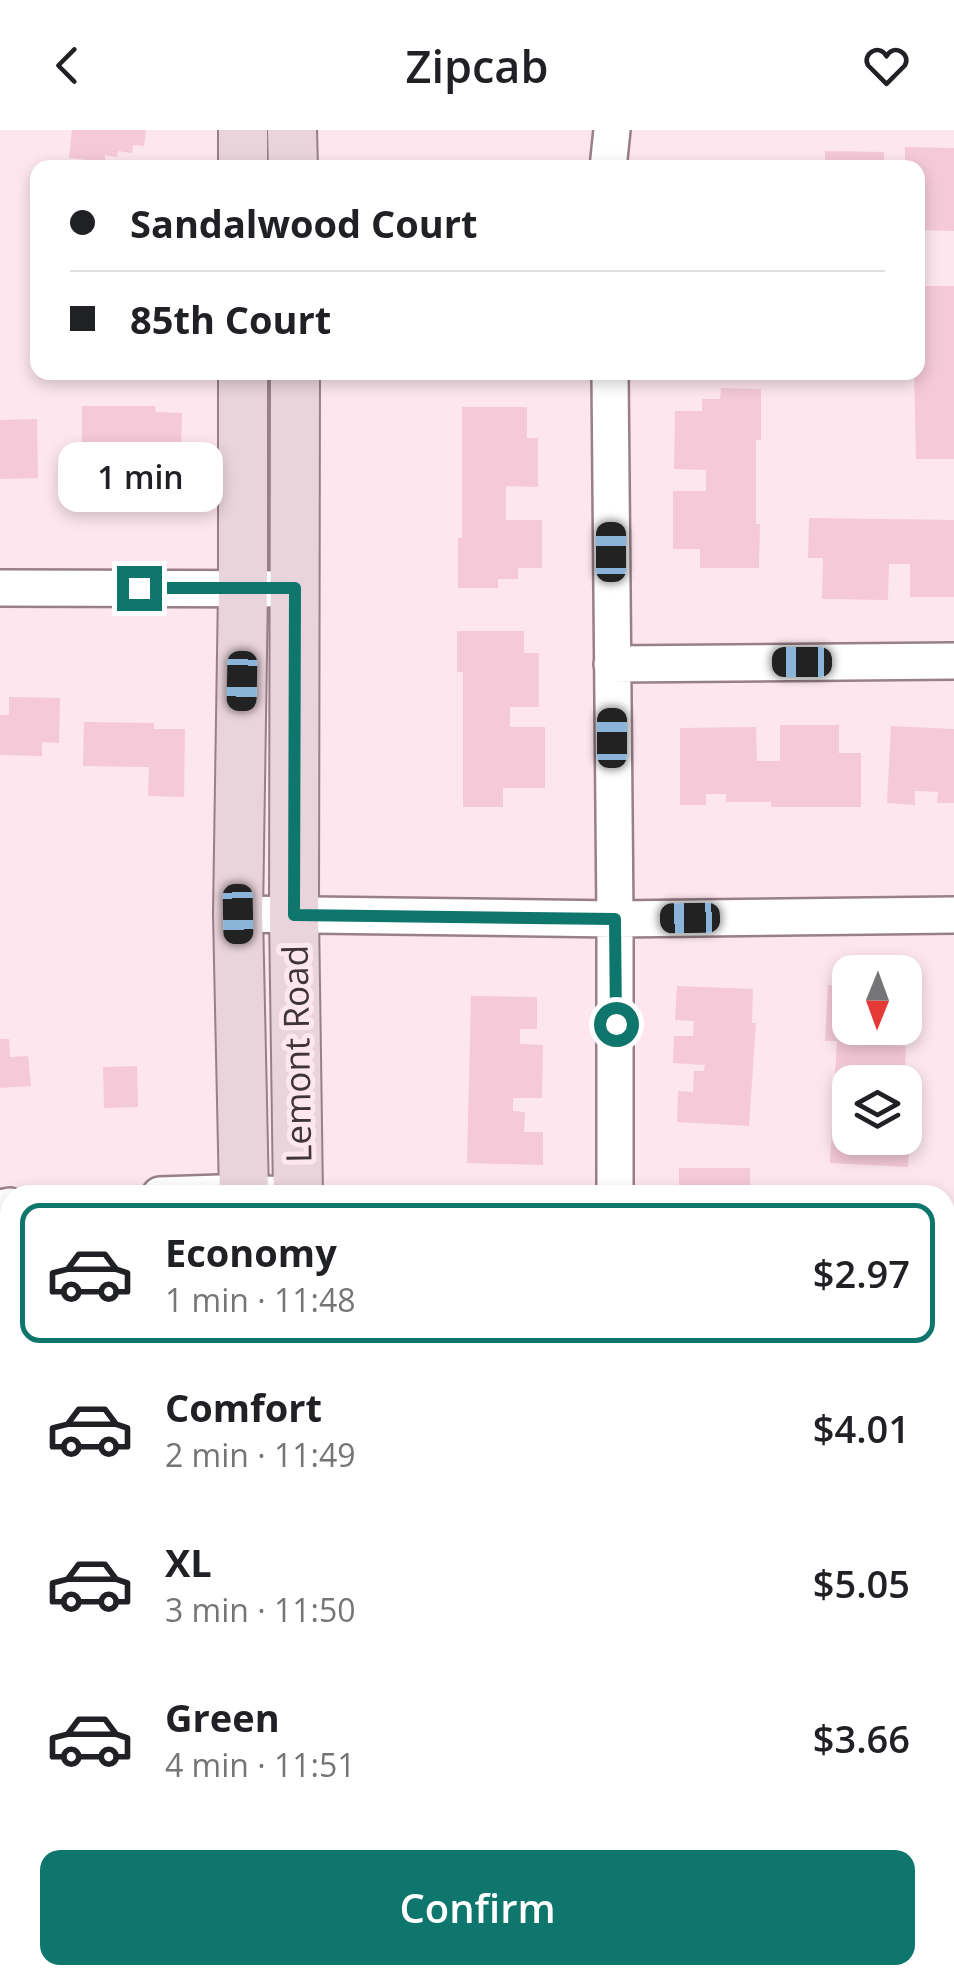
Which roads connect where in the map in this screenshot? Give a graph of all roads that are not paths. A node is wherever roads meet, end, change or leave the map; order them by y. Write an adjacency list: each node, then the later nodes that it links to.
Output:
1 (242, 130): 4 (main road)
2 (292, 130): 5 (main road)
3 (612, 130): 6 (street)
4 (243, 160)
5 (293, 160)
6 (609, 160)
7 (243, 380): 11 (main road, Lemont Road)
8 (294, 380): 12 (main road, Lemont Road)
9 (610, 380): 14 (street)
10 (0, 588): 11 (street)
11 (243, 588): 12 (street); 15 (main road, Lemont Road)
12 (295, 588): 16 (main road, Lemont Road)
13 (954, 661): 14 (street)
14 (612, 664): 18 (street)
15 (238, 914): 16 (street); 19 (main road, Lemont Road)
16 (294, 915): 18 (street); 20 (main road, Lemont Road)
17 (954, 915): 18 (street)
18 (615, 919): 21 (street)
19 (244, 1185)
20 (298, 1185)
21 (615, 1185)
22 (228, 1985): 23 (street)
23 (240, 1985)

